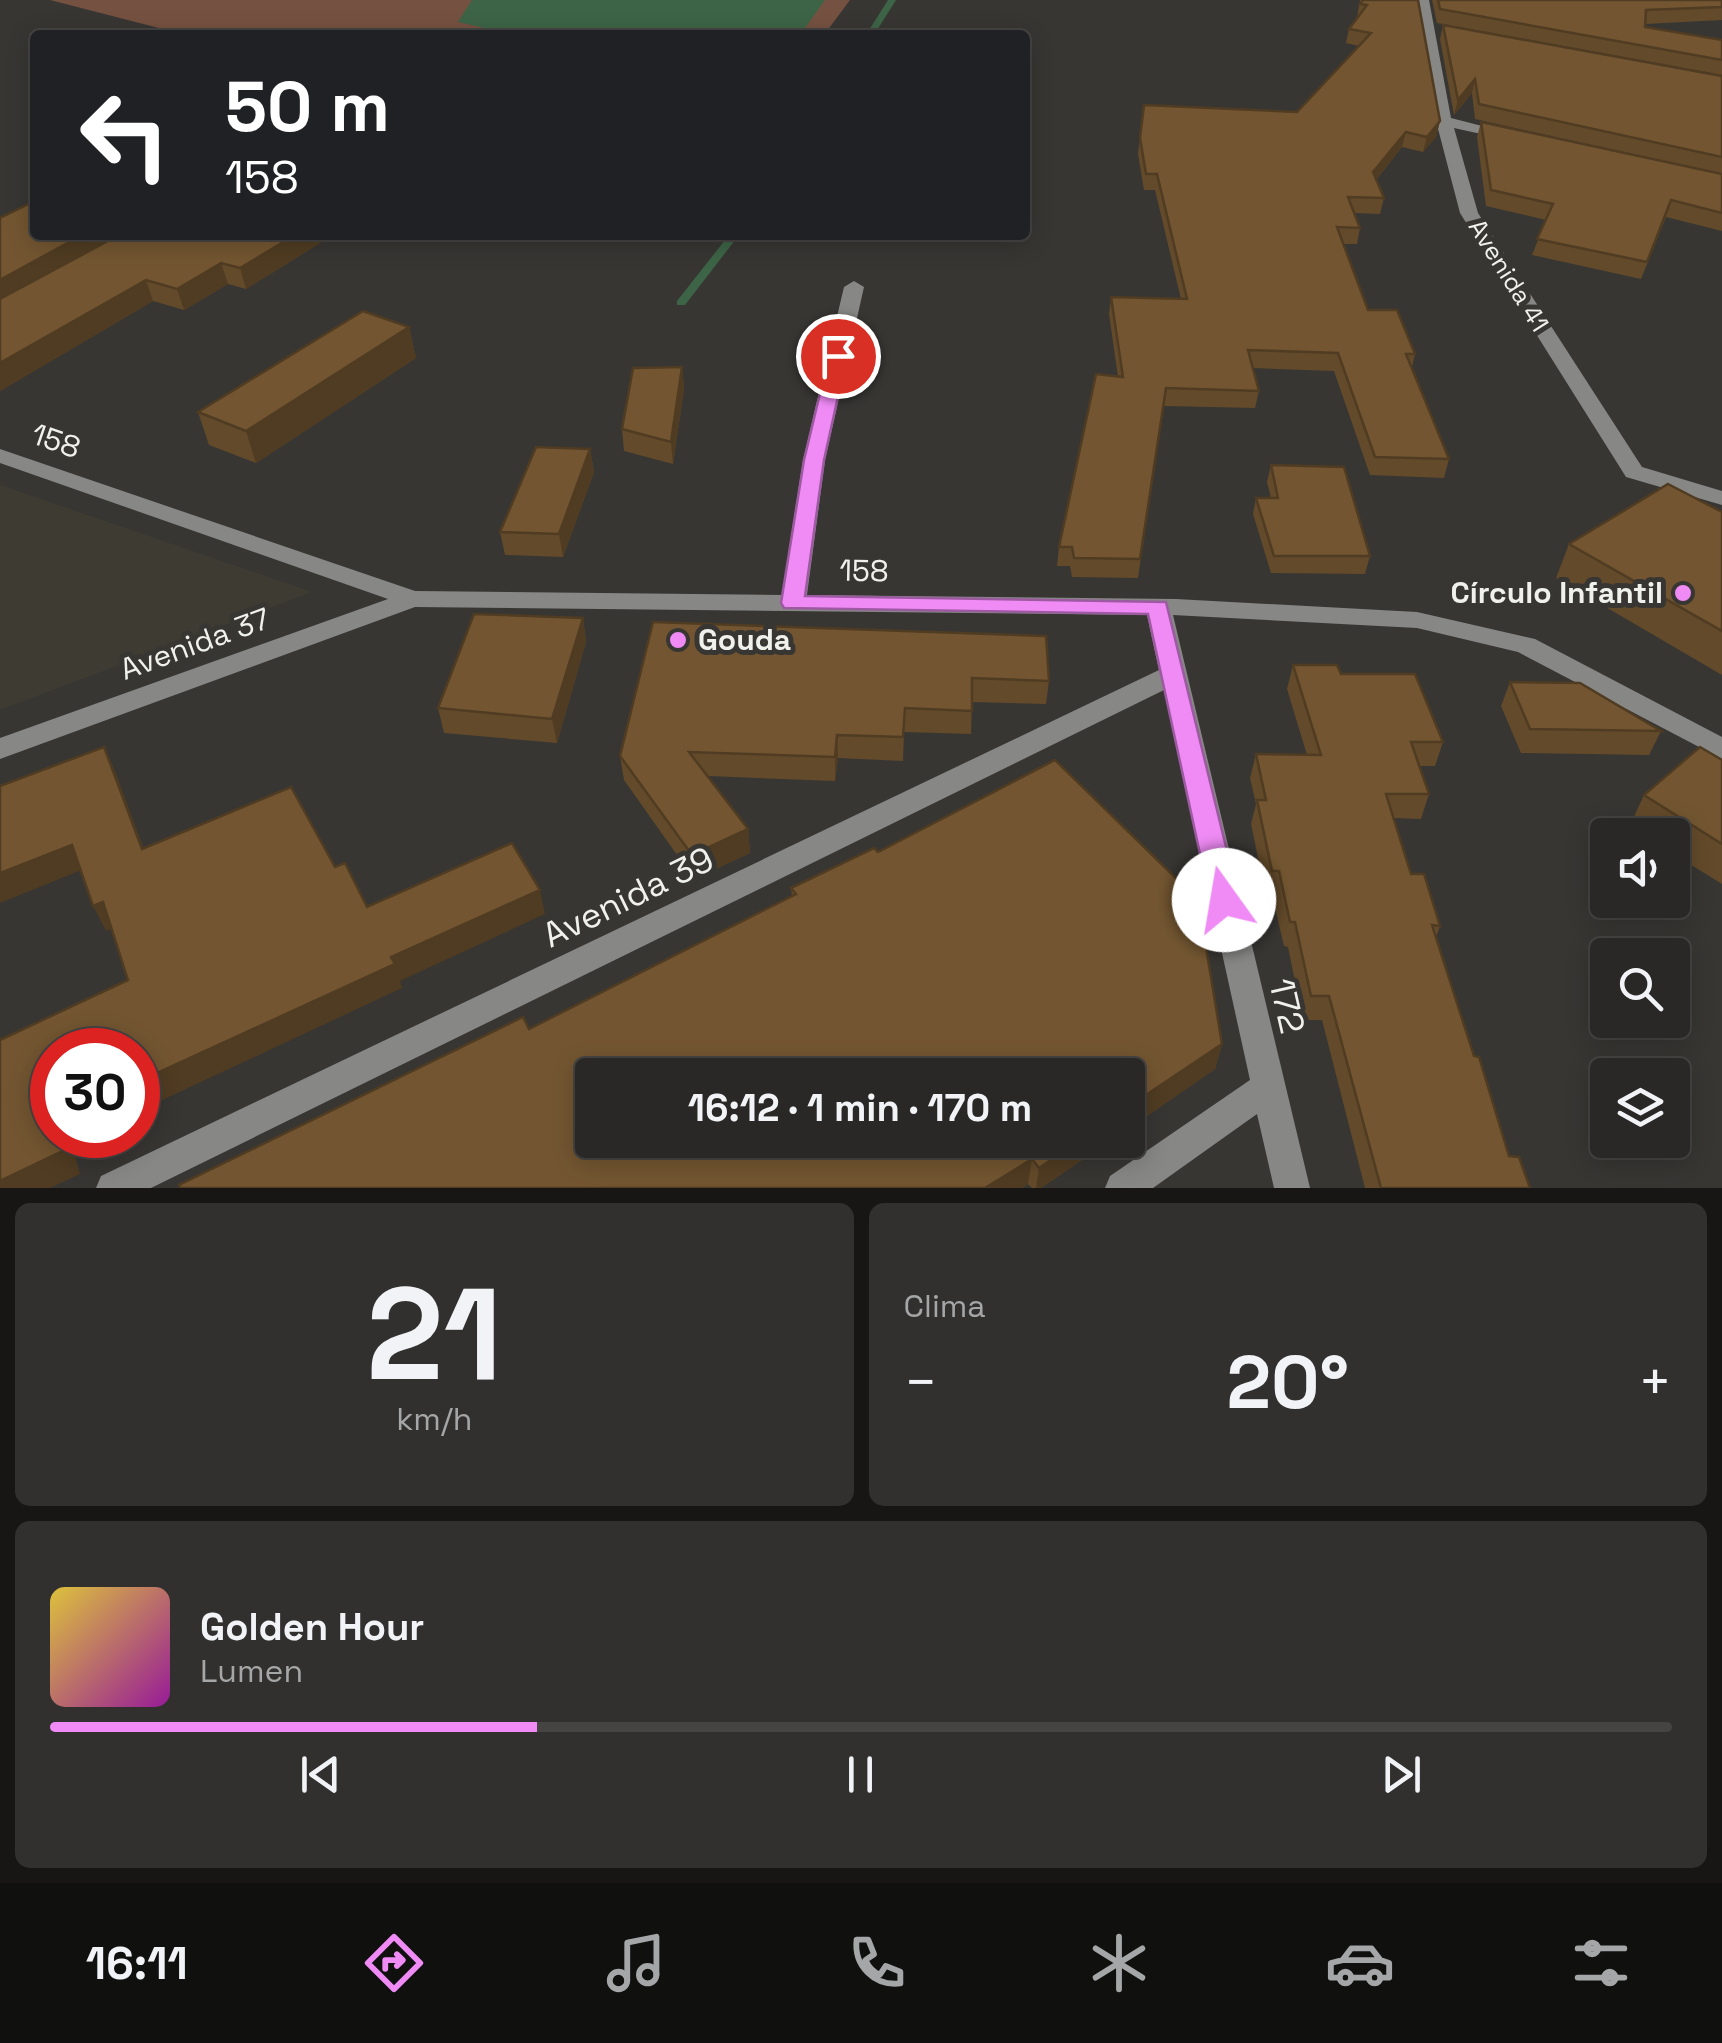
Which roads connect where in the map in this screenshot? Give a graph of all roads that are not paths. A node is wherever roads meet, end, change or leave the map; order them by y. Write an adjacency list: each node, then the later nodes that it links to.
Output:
1 (1422, 0): 2 (street, Avenida 41)
2 (1444, 121): 3 (street); 6 (street, Avenida 41)
3 (1537, 142)
4 (854, 287): 8 (street)
5 (0, 456): 7 (street, 158)
6 (1722, 498)
7 (413, 599): 8 (street, 158); 12 (street, Avenida 37)
8 (792, 603): 9 (street, 158)
9 (1158, 607): 10 (street, 172); 11 (street, 158)
10 (1174, 674): 13 (street, 172); 14 (street, Avenida 39)
11 (1719, 743)
12 (0, 750)
13 (1267, 1088): 15 (street); 16 (street, 172)
14 (114, 1188)
15 (1123, 1188)
16 (1292, 1188)

